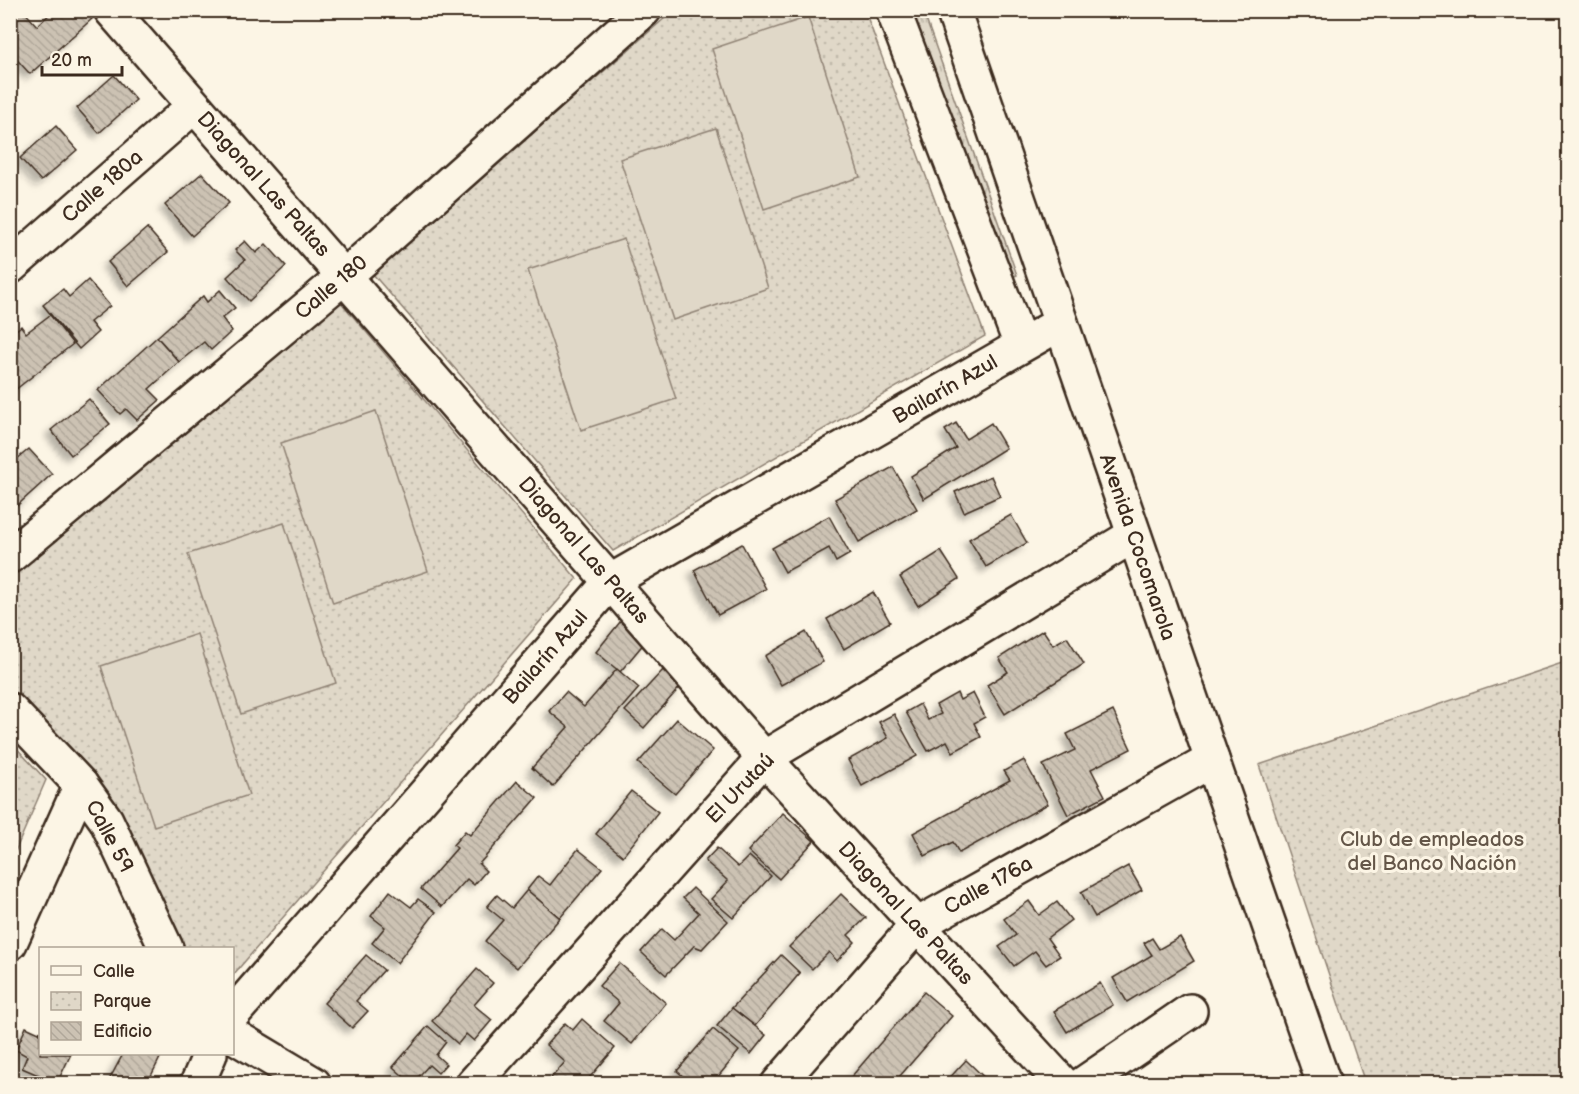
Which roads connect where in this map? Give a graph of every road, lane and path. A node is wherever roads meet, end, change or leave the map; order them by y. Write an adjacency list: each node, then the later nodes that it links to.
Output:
1 (111, 10): 5 (street, Diagonal Las Paltas)
2 (644, 10): 7 (street, Calle 180)
3 (894, 10): 9 (street)
4 (953, 10): 8 (street, Avenida Cocomarola)
5 (194, 106): 6 (street, Calle 180a); 7 (street, Diagonal Las Paltas)
6 (10, 267)
7 (345, 276): 11 (street, Calle 180); 12 (street, Diagonal Las Paltas)
8 (1061, 323): 9 (street, Bailarín Azul); 10 (street, Avenida Cocomarola)
9 (1022, 345): 12 (street, Bailarín Azul)
10 (1134, 535): 14 (street, El Urutaú); 15 (street, Avenida Cocomarola)
11 (10, 556)
12 (611, 581): 14 (street, Diagonal Las Paltas); 21 (street, Bailarín Azul)
13 (10, 710): 16 (street, Calle 59)
14 (764, 758): 17 (street, Diagonal Las Paltas); 26 (street, El Urutaú)
15 (1212, 760): 17 (street, Calle 176a); 30 (street, Avenida Cocomarola)
16 (81, 785): 18 (street); 19 (street, Calle 59)
17 (917, 925): 27 (street, Calle 176a); 28 (street, Diagonal Las Paltas)
18 (10, 943)
19 (166, 947)
20 (1190, 1011): 29 (street)
21 (234, 1013)
22 (234, 1036): 25 (street)
23 (209, 1055): 24 (street)
24 (197, 1083)
25 (314, 1083)
26 (473, 1083)
27 (778, 1083)
28 (1063, 1083)
29 (1083, 1083)
30 (1324, 1083)

